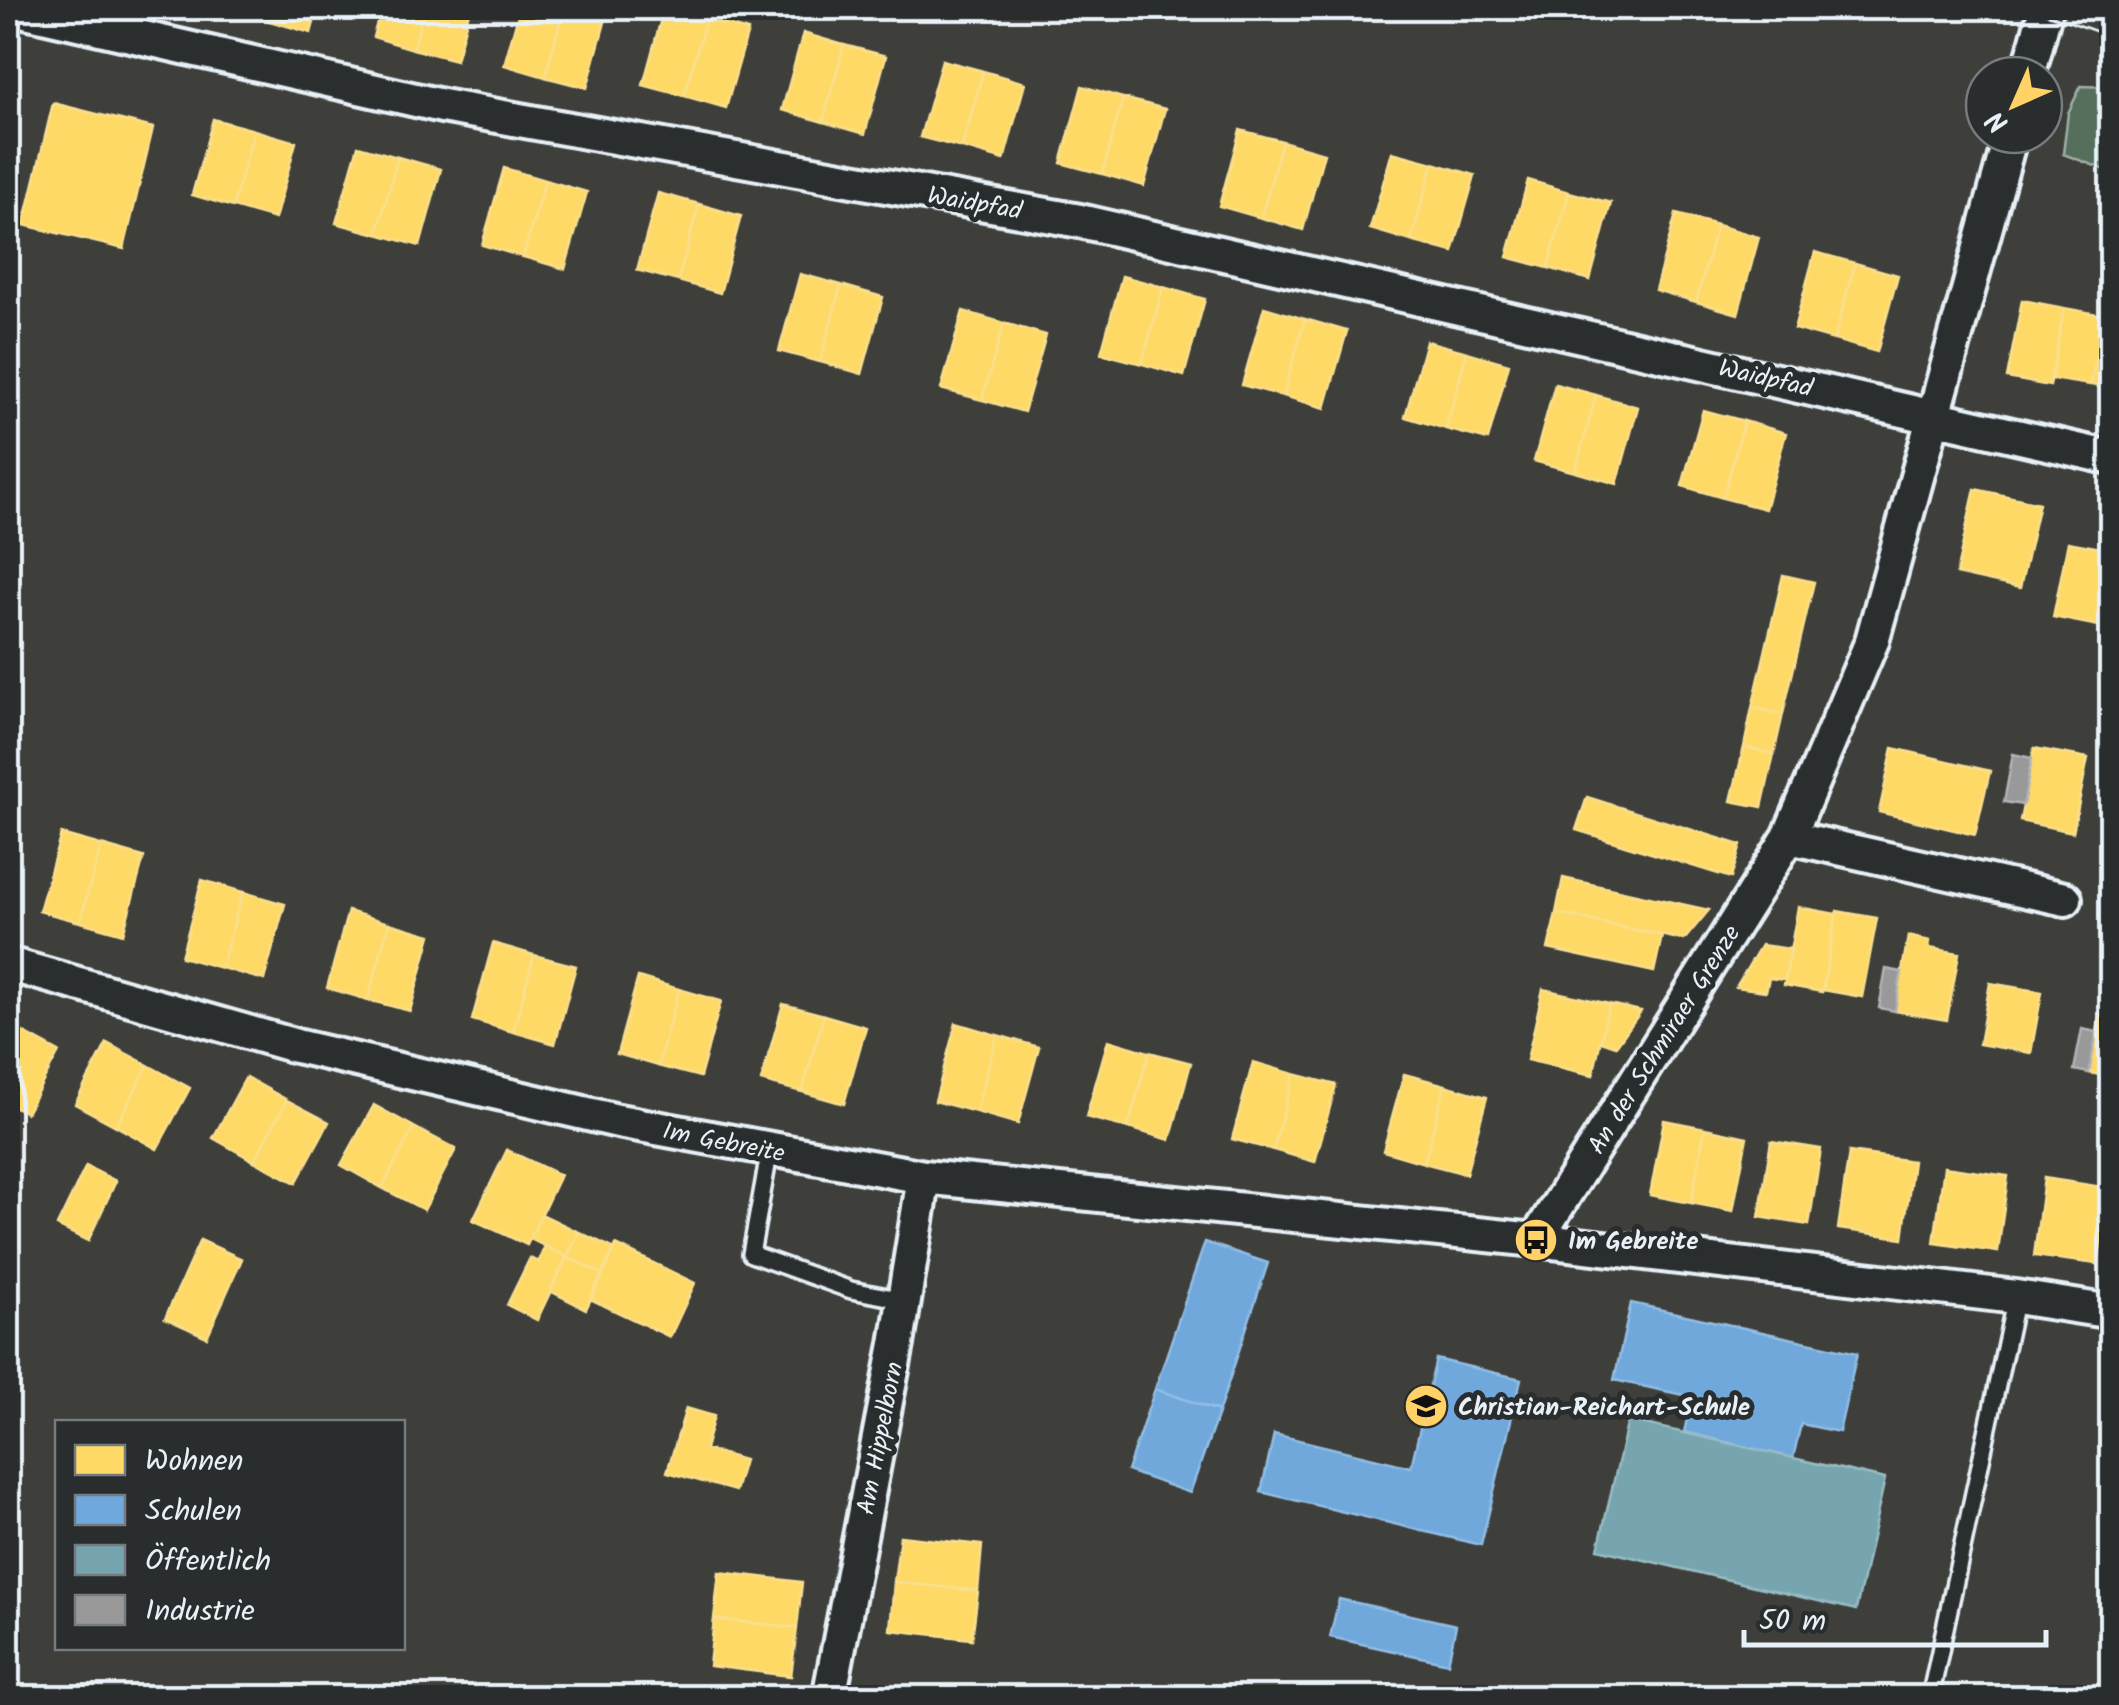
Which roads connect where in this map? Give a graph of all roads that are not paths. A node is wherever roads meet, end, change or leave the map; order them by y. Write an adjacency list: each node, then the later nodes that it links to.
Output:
1 (12, 8): 5 (street, Waidpfad)
2 (2046, 8): 3 (street)
3 (2033, 55)
4 (2006, 155): 5 (street, An der Schmiraer Grenze)
5 (1935, 415): 6 (street); 7 (street, An der Schmiraer Grenze)
6 (2112, 458)
7 (1790, 837): 8 (street); 12 (street, An der Schmiraer Grenze)
8 (2065, 899)
9 (8, 964): 10 (street, Im Gebreite)
10 (770, 1149): 11 (street, Im Gebreite); 14 (lane)
11 (924, 1177): 12 (street, Im Gebreite); 14 (street, Am Hippelborn)
12 (1536, 1240): 13 (street, Im Gebreite)
13 (2016, 1297): 15 (street, Im Gebreite); 17 (lane)
14 (904, 1300): 16 (street, Am Hippelborn)
15 (2112, 1312)
16 (828, 1698)
17 (1930, 1698)

